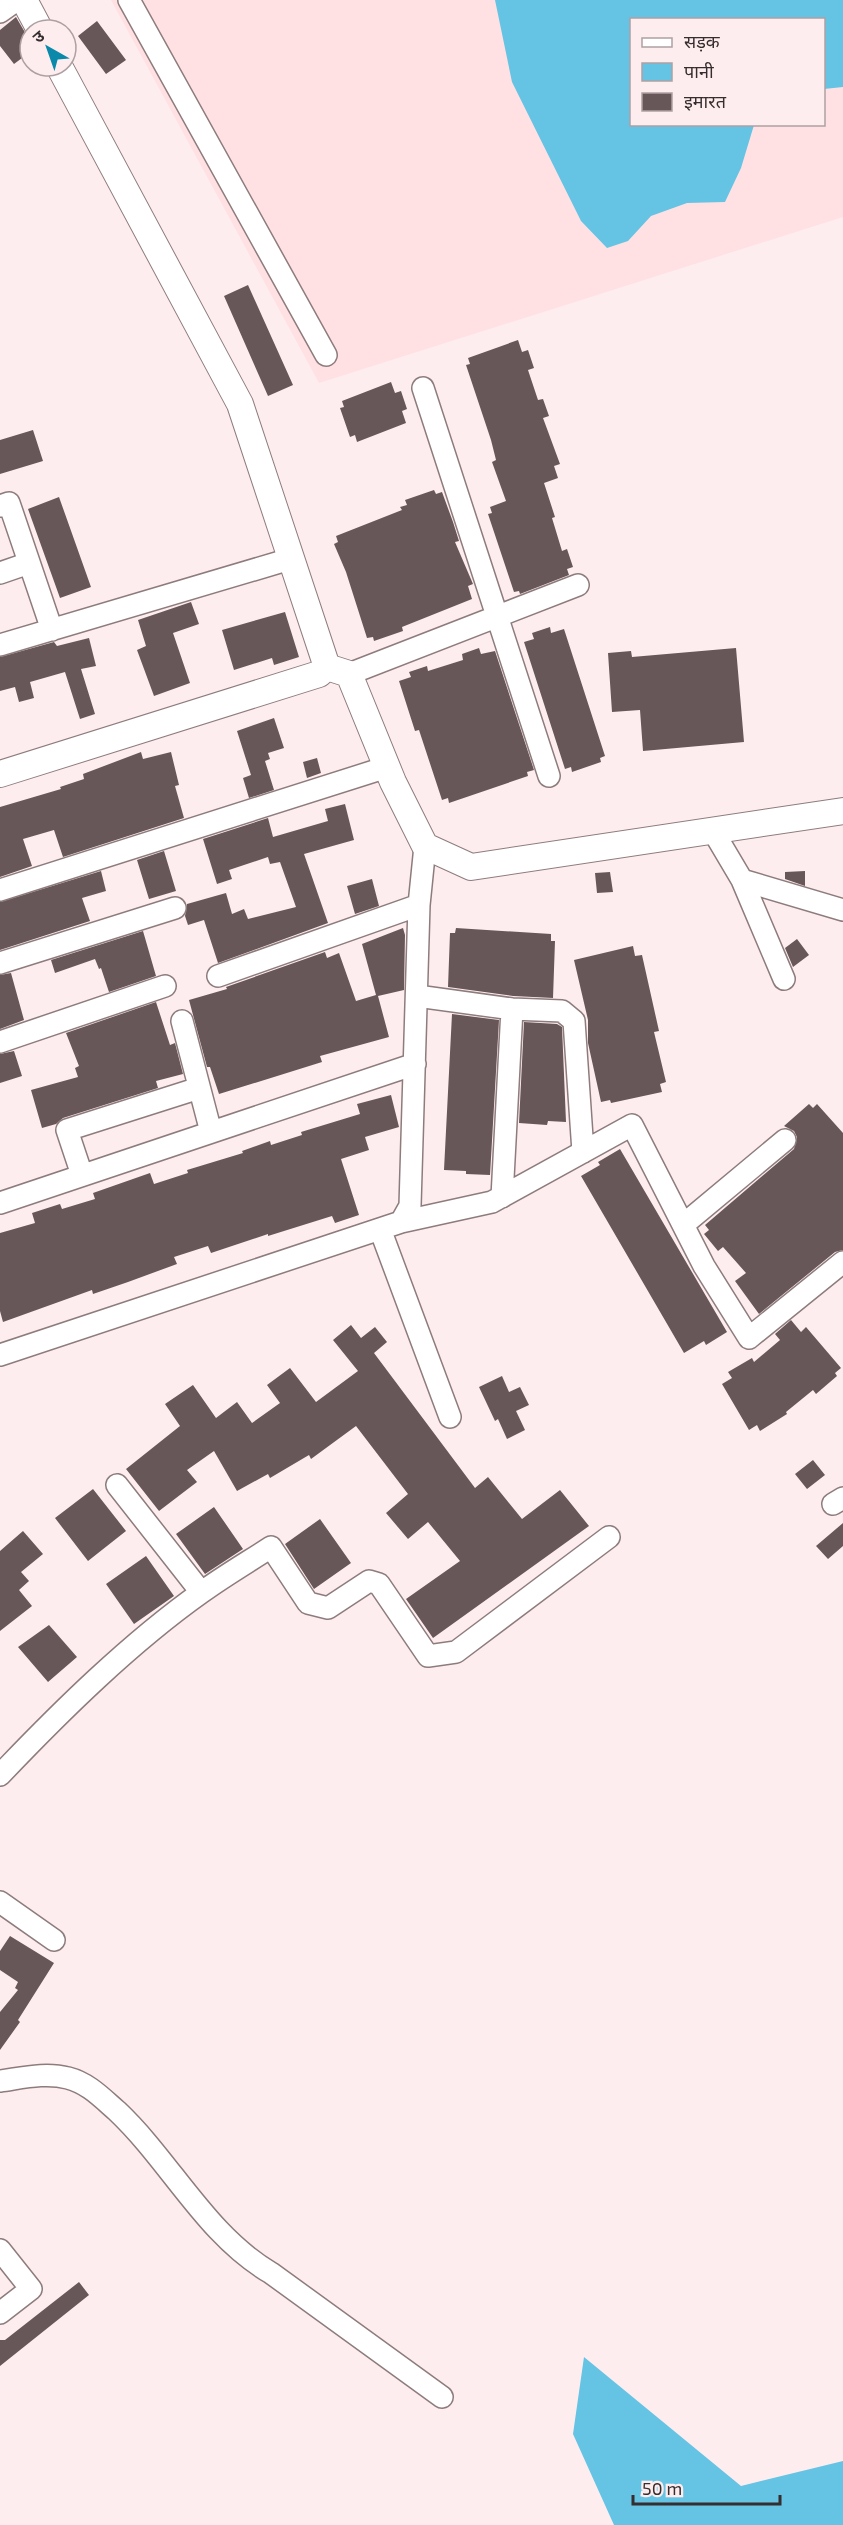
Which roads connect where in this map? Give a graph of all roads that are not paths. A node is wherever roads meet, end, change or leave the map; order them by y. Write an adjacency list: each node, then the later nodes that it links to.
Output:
1 (17, 0): 4 (street)
2 (24, 0): 5 (street)
3 (129, 0): 7 (street)
4 (0, 12)
5 (34, 18)
6 (65, 78): 10 (street)
7 (326, 355)
8 (423, 388): 14 (street)
9 (0, 506): 11 (street)
10 (290, 559): 15 (street); 17 (street)
11 (29, 563): 12 (street); 15 (street)
12 (0, 573)
13 (578, 585): 14 (street)
14 (497, 615): 17 (street); 20 (street)
15 (51, 630): 16 (street)
16 (0, 645)
17 (338, 670): 18 (street); 19 (street)
18 (387, 767): 23 (street); 25 (street)
19 (0, 774)
20 (549, 776)
21 (843, 811): 22 (street)
22 (713, 831): 23 (street); 24 (street)
23 (425, 846): 26 (street)
24 (742, 880): 28 (street); 31 (street)
25 (0, 890)
26 (419, 904): 30 (street); 33 (street)
27 (175, 908): 29 (street)
28 (843, 910)
29 (0, 963)
30 (218, 976)
31 (784, 979)
32 (165, 986): 36 (street)
33 (417, 996): 34 (street); 37 (street)
34 (512, 1009): 41 (street); 43 (street)
35 (182, 1021): 38 (street)
36 (0, 1042)
37 (416, 1064): 39 (street); 45 (street)
38 (200, 1088): 39 (street); 42 (street)
39 (211, 1132): 42 (street)
40 (785, 1140): 46 (street)
41 (583, 1152): 43 (street); 46 (street)
42 (82, 1175): 44 (street)
43 (502, 1197): 45 (street)
44 (0, 1203)
45 (400, 1222): 47 (street)
46 (683, 1225): 48 (street)
47 (380, 1229): 49 (street); 50 (street)
48 (843, 1262)
49 (0, 1355)
50 (450, 1417)
51 (117, 1485): 53 (street)
52 (609, 1536): 53 (street)
53 (201, 1593): 54 (street)
54 (0, 1775)
55 (0, 1902): 56 (street)
56 (54, 1940)
57 (0, 2081): 60 (street)
58 (0, 2250): 59 (street)
59 (0, 2313)
60 (442, 2397)

